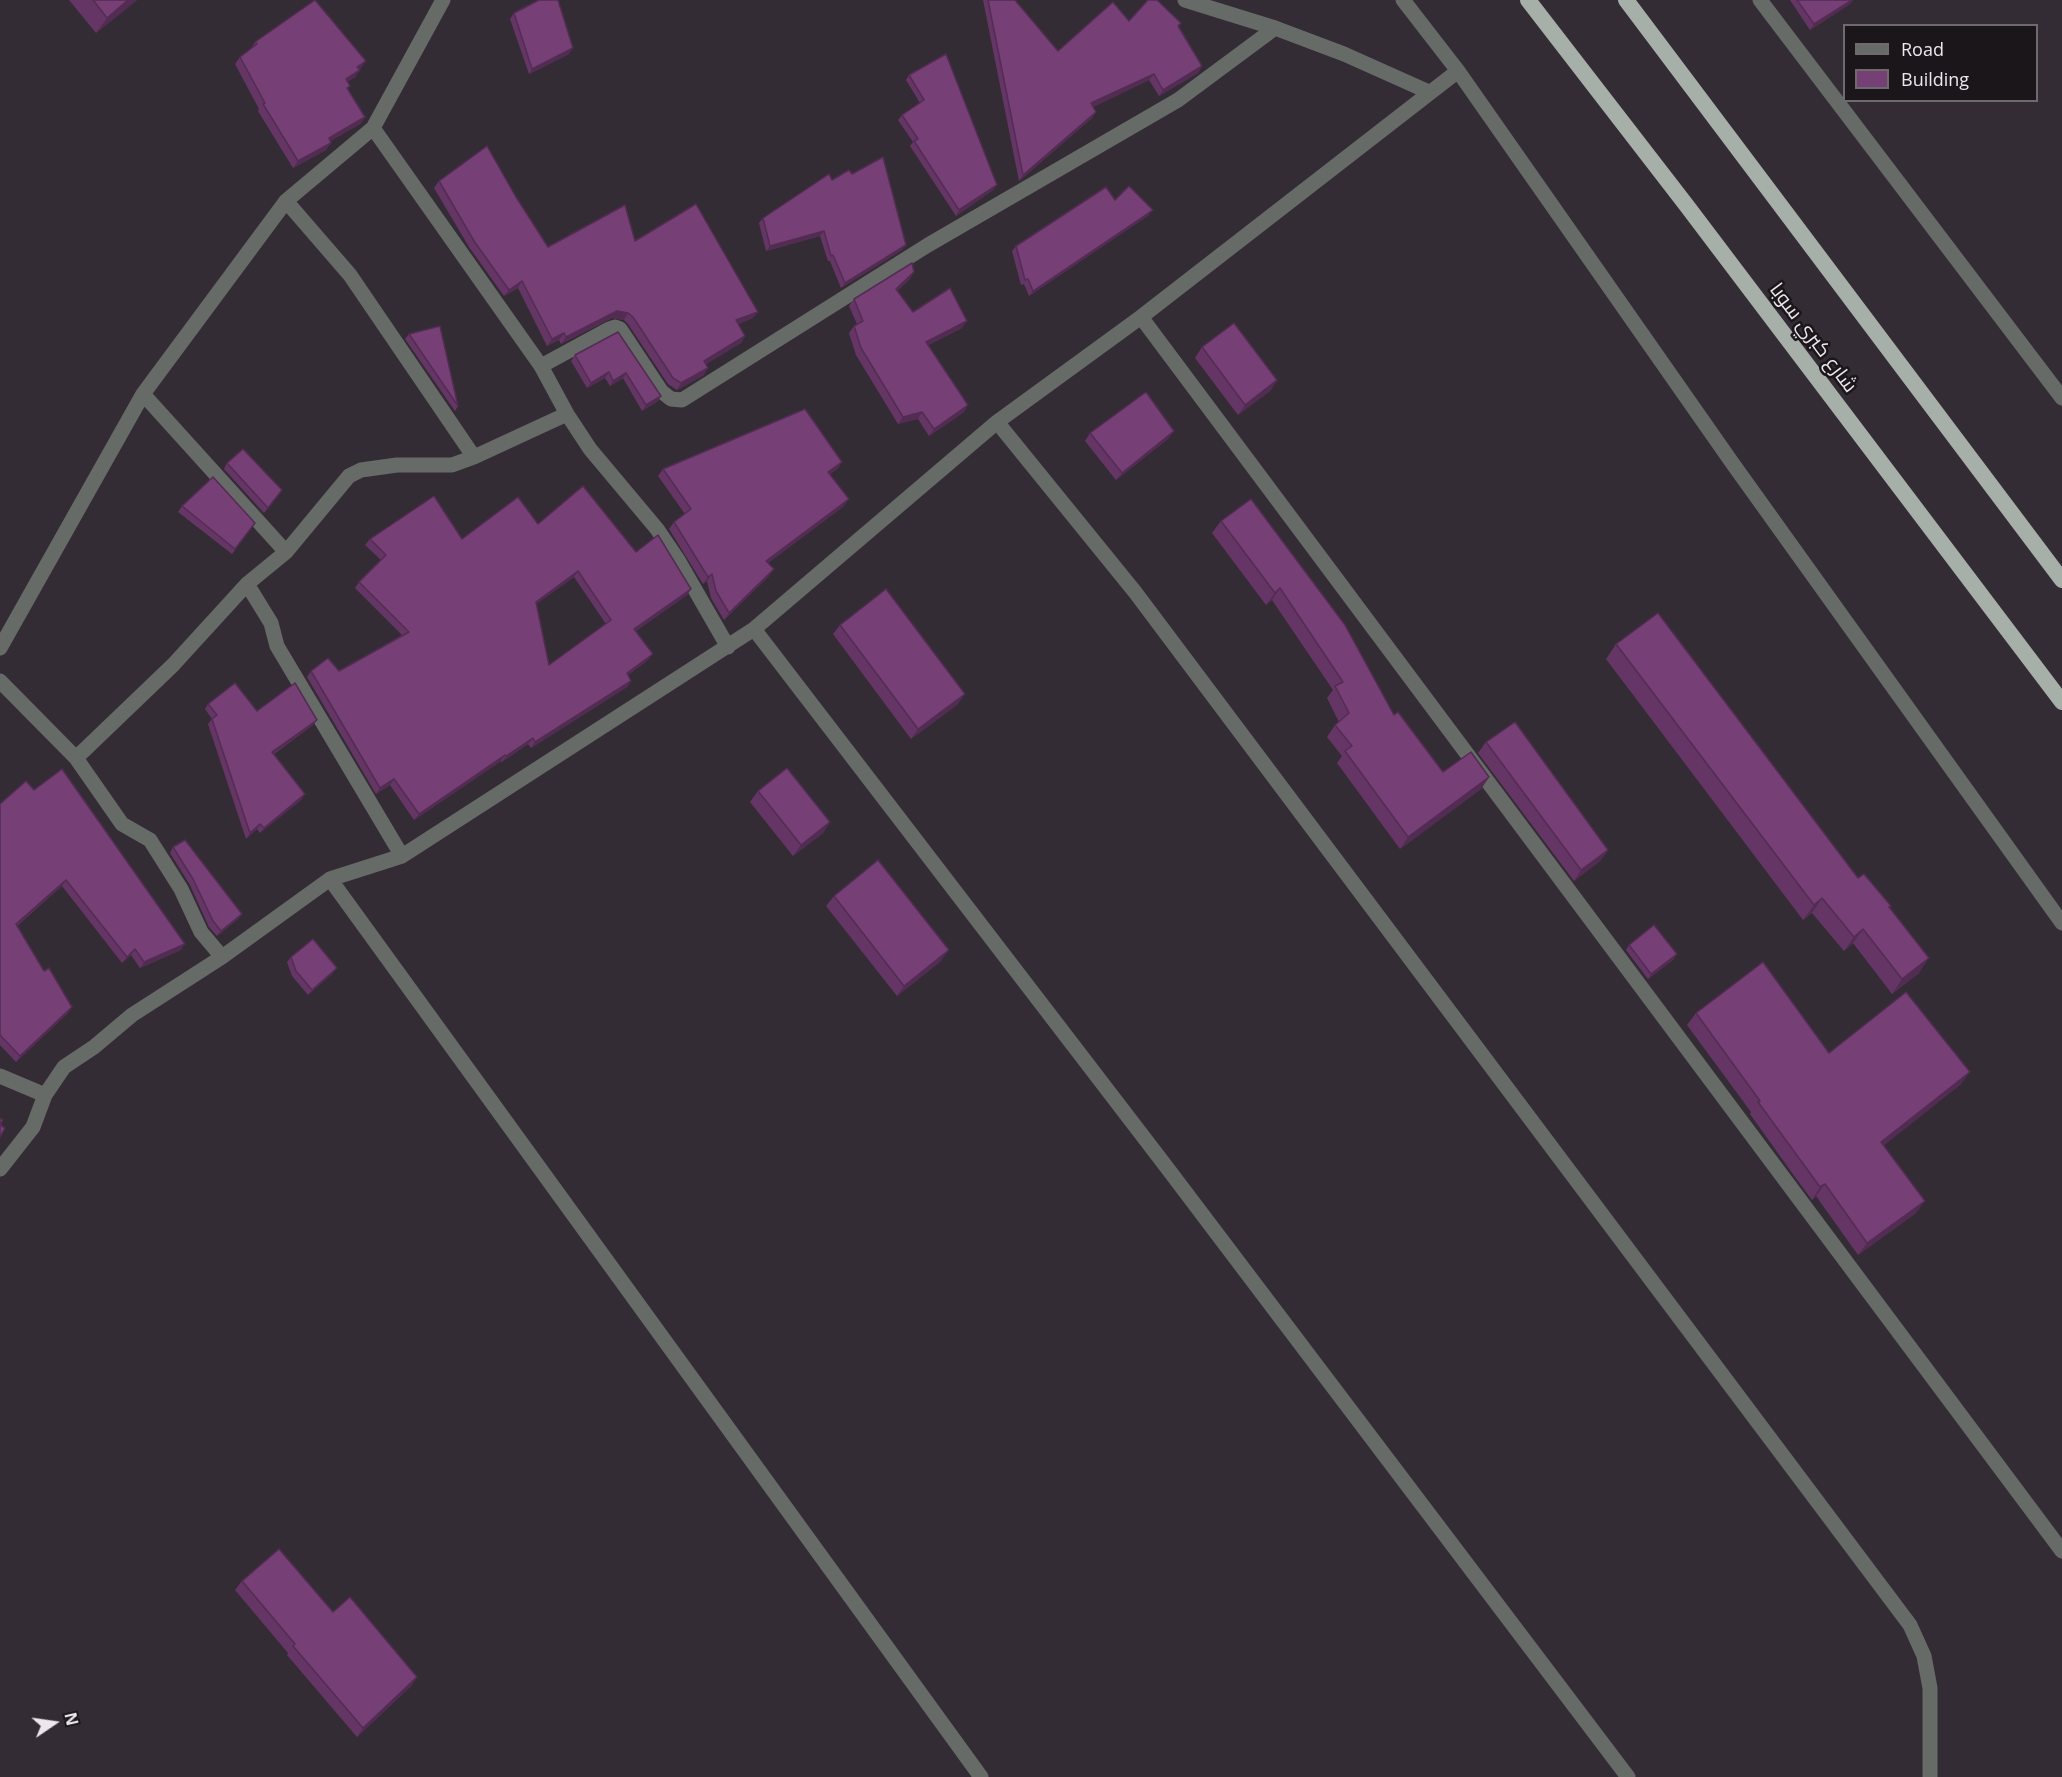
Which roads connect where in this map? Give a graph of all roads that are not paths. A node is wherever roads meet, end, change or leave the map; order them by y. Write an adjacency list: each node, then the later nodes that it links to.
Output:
1 (443, 0): 10 (street)
2 (1185, 0): 7 (street)
3 (1403, 0): 8 (street)
4 (1528, 0): 26 (highway, شارع كبري سوبا)
5 (1626, 0): 20 (highway)
6 (1761, 0): 15 (street)
7 (1275, 28): 9 (street); 13 (street)
8 (1458, 70): 9 (street); 30 (street)
9 (1429, 92): 12 (street)
10 (373, 128): 11 (street); 13 (street)
11 (286, 201): 14 (street); 18 (street)
12 (1141, 317): 17 (street); 35 (street)
13 (541, 366): 16 (street)
14 (143, 394): 19 (street); 24 (street)
15 (2062, 398)
16 (567, 414): 18 (street); 23 (street)
17 (997, 422): 22 (street); 38 (street)
18 (474, 457): 19 (street)
19 (286, 552): 21 (street)
20 (2062, 580)
21 (247, 584): 27 (street); 28 (street)
22 (754, 629): 23 (street); 37 (street)
23 (728, 647): 28 (street)
24 (0, 648)
25 (0, 681): 27 (street)
26 (2062, 702)
27 (76, 758): 31 (street)
28 (402, 856): 29 (street)
29 (330, 879): 31 (street); 36 (street)
30 (2062, 923)
31 (222, 957): 33 (street)
32 (0, 1076): 33 (street)
33 (45, 1095): 34 (street)
34 (0, 1169)
35 (2062, 1551)
36 (981, 1777)
37 (1628, 1777)
38 (1930, 1777)

